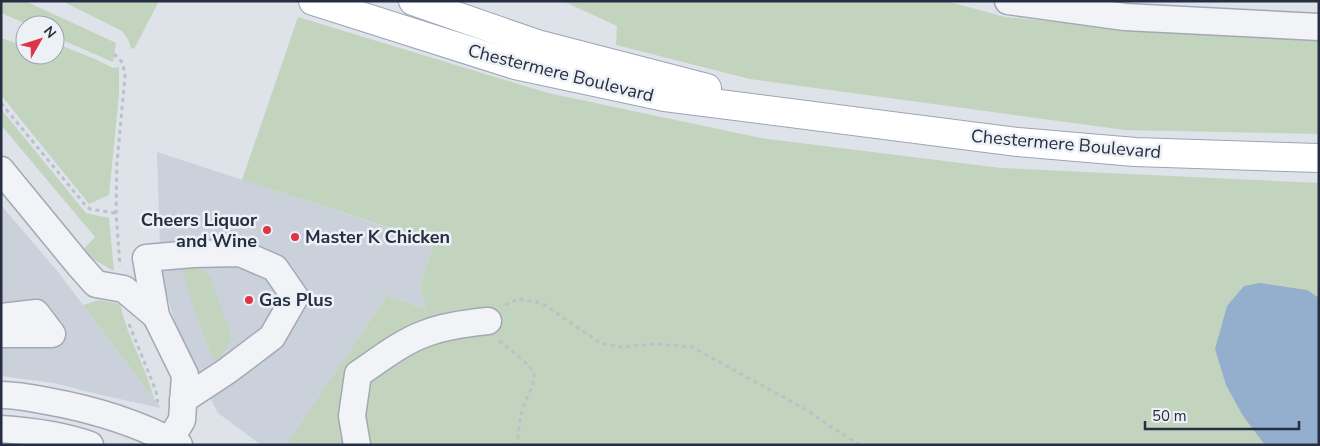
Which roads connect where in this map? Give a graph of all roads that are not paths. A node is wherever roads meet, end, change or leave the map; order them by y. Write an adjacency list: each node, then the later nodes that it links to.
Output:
1 (313, 1): 6 (main road, Chestermere Boulevard)
2 (413, 1): 6 (main road, Chestermere Boulevard)
3 (1008, 1): 4 (street)
4 (1125, 9): 5 (street)
5 (1319, 27)
6 (815, 117): 7 (main road, Chestermere Boulevard)
7 (1319, 158)
8 (1, 170): 9 (street)
9 (156, 316): 14 (street); 14 (street)
10 (1, 317): 12 (street)
11 (488, 321): 18 (street)
12 (1, 334)
13 (1, 395): 16 (street)
14 (183, 400): 16 (street)
15 (1, 429): 17 (street)
16 (172, 443)
17 (90, 445)
18 (357, 445)

